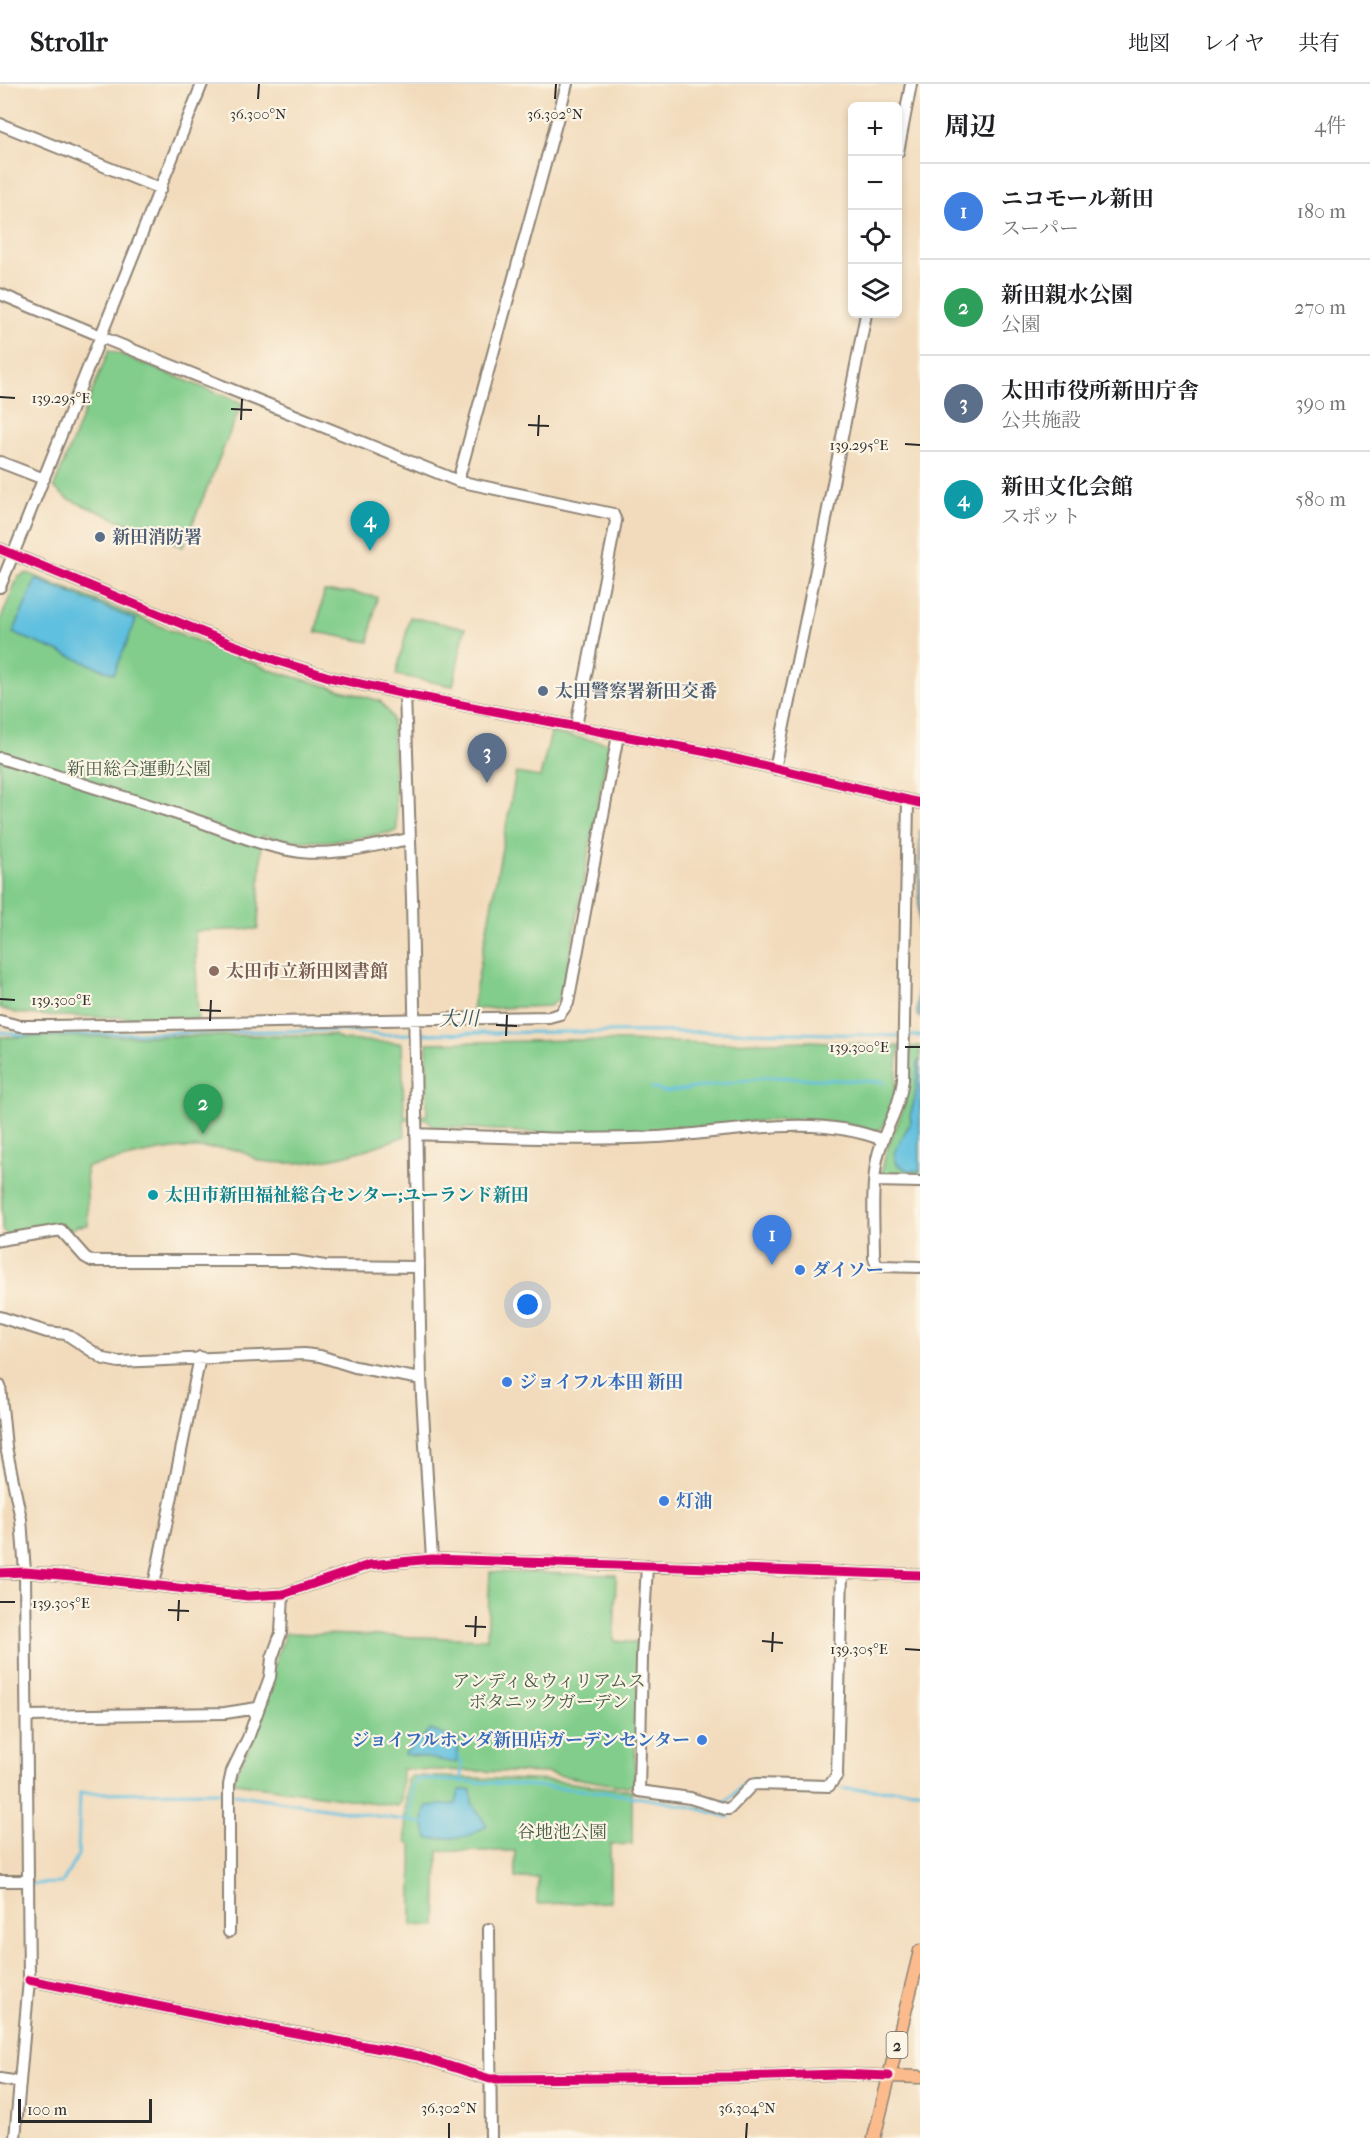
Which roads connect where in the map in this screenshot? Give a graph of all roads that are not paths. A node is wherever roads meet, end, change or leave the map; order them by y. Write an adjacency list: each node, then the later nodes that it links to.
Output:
1 (202, 84): 6 (street)
2 (567, 84): 12 (street)
3 (911, 84): 5 (street)
4 (0, 124): 6 (street)
5 (902, 128)
6 (161, 189): 9 (street)
7 (0, 294): 9 (street)
8 (865, 318): 20 (street)
9 (101, 336): 11 (street); 12 (street)
10 (0, 462): 11 (street)
11 (44, 479): 14 (street)
12 (458, 481): 17 (street)
13 (0, 549): 14 (street)
14 (13, 554): 15 (street); 16 (street)
15 (0, 587)
16 (405, 694): 17 (street); 23 (street)
17 (576, 726): 18 (street)
18 (618, 735): 20 (street); 25 (street)
19 (0, 758): 23 (street)
20 (776, 769): 21 (street)
21 (908, 801): 22 (street); 27 (street)
22 (920, 802)
23 (410, 839): 25 (street)
24 (0, 1022): 25 (street)
25 (414, 1024): 26 (street)
26 (416, 1134): 27 (street); 31 (street)
27 (883, 1140): 28 (street)
28 (875, 1181): 29 (street); 32 (street)
29 (920, 1182)
30 (0, 1240): 31 (street)
31 (418, 1267): 35 (street)
32 (920, 1267)
33 (0, 1317): 34 (street)
34 (200, 1357): 35 (street); 43 (street)
35 (421, 1379): 37 (street)
36 (0, 1386): 39 (street)
37 (432, 1558): 38 (street); 44 (street)
38 (647, 1565): 40 (street); 40 (street)
39 (25, 1572): 41 (street); 43 (street); 46 (street)
40 (842, 1572): 42 (street)
41 (0, 1573)
42 (920, 1575)
43 (154, 1585): 44 (street)
44 (283, 1594): 45 (street)
45 (257, 1708): 46 (street); 50 (street)
46 (26, 1716): 48 (street)
47 (0, 1881): 48 (street)
48 (28, 1881): 52 (street)
49 (489, 1929): 56 (street)
50 (229, 1932)
51 (920, 1951): 53 (main road, 2)
52 (29, 1980): 56 (street); 57 (street)
53 (889, 2076): 54 (main road); 56 (street); 60 (main road, 2)
54 (920, 2077)
55 (0, 2079): 57 (street)
56 (490, 2079): 59 (street)
57 (20, 2082): 58 (street)
58 (15, 2138)
59 (491, 2138)
60 (874, 2138)

